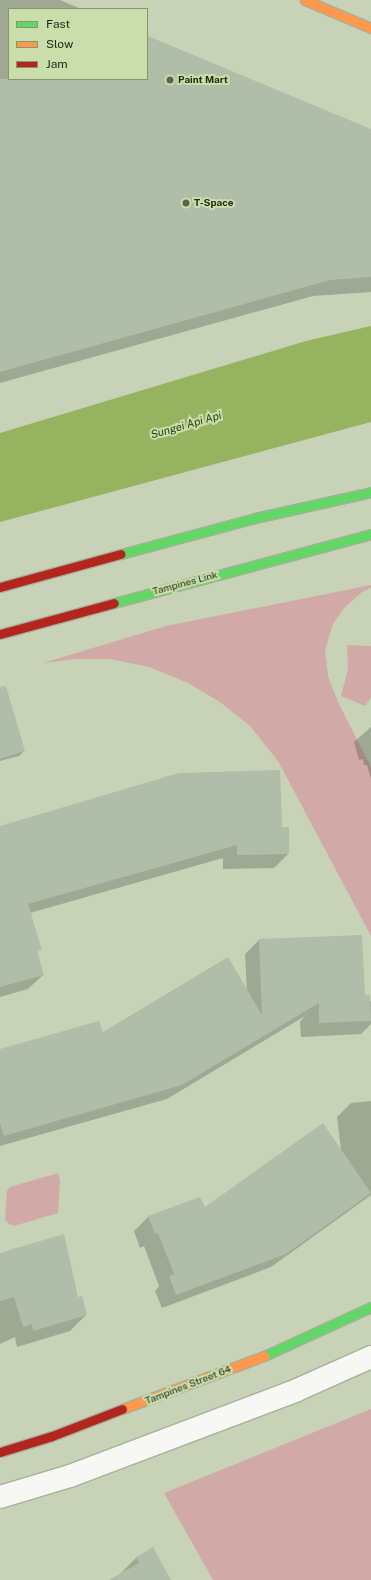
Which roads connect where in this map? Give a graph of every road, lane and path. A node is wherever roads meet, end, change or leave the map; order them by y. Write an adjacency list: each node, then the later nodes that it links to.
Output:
1 (305, 0): 2 (street)
2 (371, 28)
3 (368, 493): 5 (street)
4 (371, 534): 6 (street, Tampines Link)
5 (0, 586)
6 (0, 634)
7 (371, 1307): 9 (street, Tampines Street 64)
8 (371, 1357): 10 (street)
9 (0, 1452)
10 (0, 1497)

